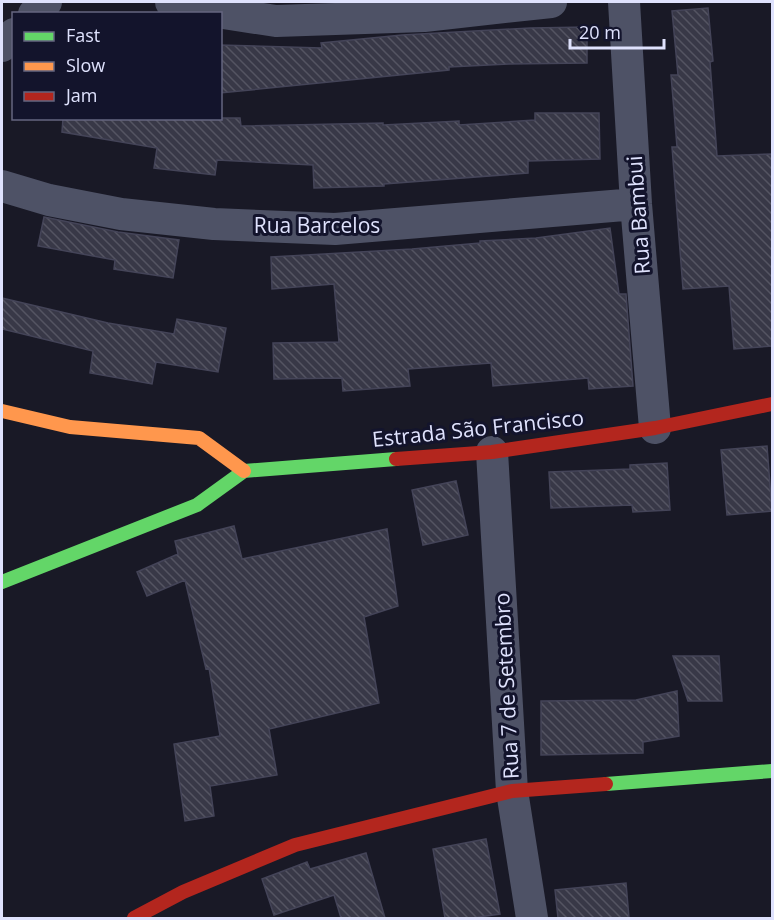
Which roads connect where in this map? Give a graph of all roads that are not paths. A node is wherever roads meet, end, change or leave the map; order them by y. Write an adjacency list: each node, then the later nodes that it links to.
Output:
1 (171, 2): 4 (street)
2 (551, 2): 5 (street)
3 (624, 2): 7 (street, Rua Bambui)
4 (217, 12)
5 (222, 13)
6 (2, 186): 7 (street, Rua Barcelos)
7 (636, 204): 10 (street, Rua Bambui)
8 (772, 404): 10 (street, Estrada São Francisco)
9 (2, 411): 12 (street)
10 (655, 428): 11 (street, Estrada São Francisco)
11 (492, 452): 12 (street, Estrada São Francisco); 15 (street, Rua 7 de Setembro)
12 (244, 471): 13 (street)
13 (2, 582)
14 (772, 771): 15 (street)
15 (512, 791): 16 (street); 17 (street, Rua 7 de Setembro)
16 (134, 918)
17 (532, 918)

